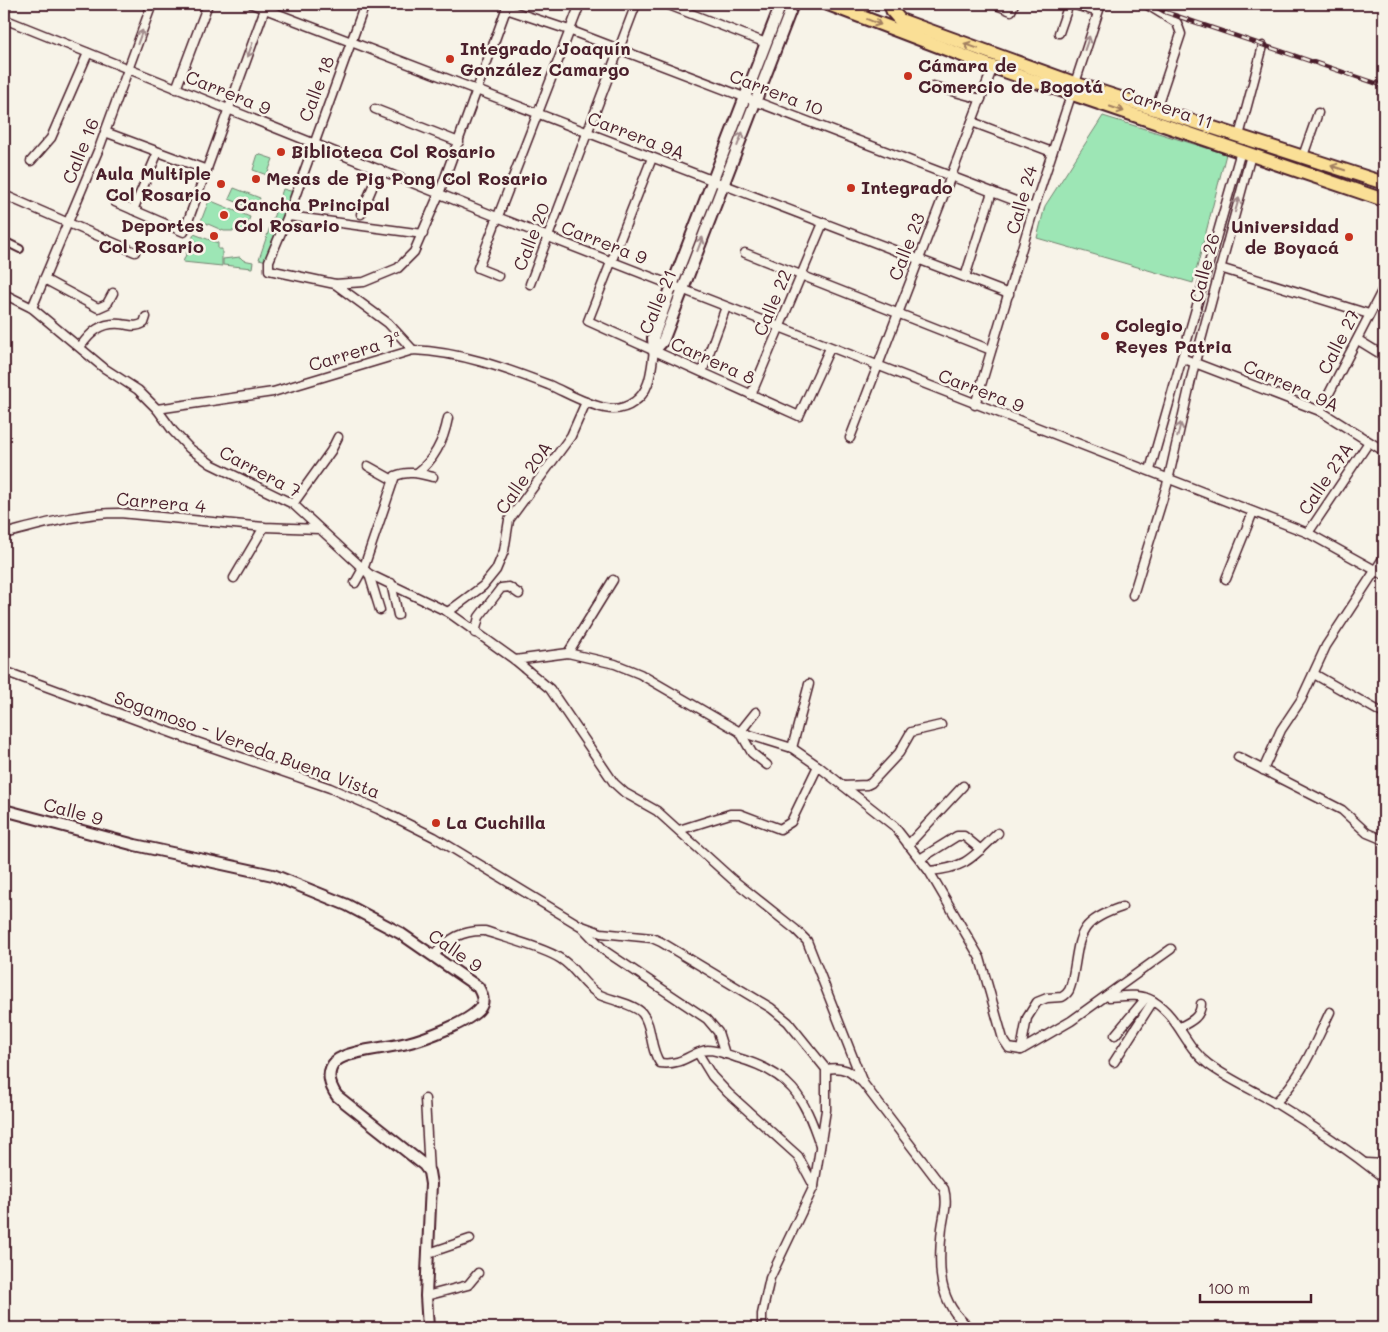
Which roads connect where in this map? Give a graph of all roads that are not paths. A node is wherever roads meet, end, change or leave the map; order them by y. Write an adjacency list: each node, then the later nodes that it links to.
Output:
1 (7, 4): 23 (street)
2 (152, 4): 33 (street, Calle 16, one-way to 2)
3 (208, 4): 36 (street)
4 (252, 4): 18 (street, Carrera 9A)
5 (365, 4): 27 (street, Calle 18)
6 (580, 4): 25 (street)
7 (636, 4): 30 (street, Calle 20)
8 (666, 4): 28 (street)
9 (781, 4): 28 (street, Calle 21)
10 (793, 4): 40 (street, Calle 21)
11 (828, 4): 21 (main road, Carrera 11)
12 (867, 4): 21 (main road)
13 (890, 4): 35 (main road, Carrera 11, one-way to 13)
14 (994, 4): 20 (street)
15 (1070, 4): 22 (street); 26 (street)
16 (1101, 4): 22 (street, Calle 24)
17 (1146, 4): 42 (street)
18 (266, 6): 27 (street, Carrera 9A); 43 (street, one-way to 43)
19 (507, 7): 25 (street, Carrera 10); 37 (street)
20 (1012, 7)
21 (851, 12): 32 (main road, Carrera 11, one-way to 32)
22 (1098, 12): 35 (street, Calle 24, one-way to 22)
23 (4, 13)
24 (4, 19): 31 (street, Carrera 9)
25 (569, 30): 30 (street, Carrera 10); 45 (street)
26 (1059, 33)
27 (351, 43): 37 (street, Carrera 9A); 50 (street, Calle 18)
28 (766, 43): 38 (street, Calle 21)
29 (1263, 46): 49 (street)
30 (619, 49): 38 (street, Carrera 10); 48 (street, Calle 20)
31 (88, 53): 33 (street, Carrera 9); 57 (street)
32 (993, 67): 35 (main road, Carrera 11); 39 (street, Calle 23)
33 (128, 70): 36 (street, Carrera 9); 47 (street, Calle 16)
34 (933, 86): 39 (street)
35 (1072, 88): 42 (main road, Carrera 11); 53 (street, Calle 24); 54 (main road, Carrera 11, one-way to 54)
36 (176, 89): 43 (street, Carrera 9)
37 (478, 91): 45 (street, Carrera 9A); 51 (street)
38 (745, 97): 40 (street, Carrera 10); 61 (street, Calle 21)
39 (981, 99): 46 (street, Calle 23)
40 (755, 101): 60 (street, Carrera 10); 61 (street, Calle 21, one-way to 40)
41 (375, 109): 51 (street)
42 (1156, 109): 49 (main road, Carrera 11)
43 (228, 110): 50 (street, Carrera 9); 59 (street)
44 (1318, 113): 55 (street)
45 (538, 114): 48 (street, Carrera 9A); 72 (street)
46 (972, 122): 53 (street); 60 (street, Calle 23)
47 (105, 132): 52 (street); 73 (street, Calle 16)
48 (587, 133): 56 (street, Carrera 9A); 76 (street, Calle 20)
49 (1239, 136): 55 (main road, Carrera 11)
50 (313, 142): 58 (street, Carrera 9); 71 (street, Calle 18)
51 (459, 142): 64 (street)
52 (158, 152): 59 (street); 69 (street)
53 (1052, 152): 68 (street, Calle 24)
54 (1246, 153): 66 (main road, Carrera 11); 83 (street, Calle 26, one-way to 54); 108 (street, Calle 26)
55 (1303, 156): 62 (main road, Carrera 11, one-way to 55)
56 (652, 158): 61 (street, Carrera 9A); 82 (street)
57 (31, 162)
58 (380, 169): 64 (street, Carrera 9); 70 (street)
59 (207, 170): 69 (street)
60 (951, 176): 63 (street, Carrera 10); 81 (street, Calle 23)
61 (718, 183): 74 (street, Carrera 9A); 90 (street, Calle 21)
62 (1384, 183)
63 (992, 192): 68 (street, Carrera 10); 86 (street)
64 (439, 194): 72 (street, Carrera 9); 75 (street)
65 (4, 195): 73 (street)
66 (1384, 200)
67 (115, 202): 69 (street)
68 (1034, 208): 94 (street, Calle 24)
69 (133, 210)
70 (361, 214)
71 (288, 216): 75 (street); 88 (street, Calle 18)
72 (497, 218): 76 (street, Carrera 9); 85 (street)
73 (68, 223): 79 (street); 87 (street, Calle 16)
74 (824, 223): 81 (street, Carrera 9A); 84 (street, Calle 22)
75 (423, 234): 88 (street)
76 (548, 237): 82 (street, Carrera 9); 89 (street, Calle 20)
77 (4, 241): 78 (street)
78 (20, 249)
79 (134, 252)
80 (745, 253): 84 (street)
81 (919, 259): 86 (street, Carrera 9A); 97 (street, Calle 23)
82 (611, 261): 90 (street, Carrera 9); 106 (street, Carrera 8)
83 (1220, 268): 98 (street); 109 (street, Calle 26)
84 (801, 275): 97 (street); 100 (street, Calle 22)
85 (498, 276)
86 (964, 276): 94 (street, Carrera 9A)
87 (44, 279): 92 (street); 96 (street, Calle 16)
88 (335, 284): 104 (street)
89 (530, 284)
90 (677, 287): 95 (street, Carrera 9); 106 (street, Calle 21)
91 (1384, 287): 98 (street, Calle 27)
92 (113, 293)
93 (4, 294): 96 (street, Carrera 7)
94 (1009, 294): 105 (street, Calle 24)
95 (726, 307): 100 (street, Carrera 9); 111 (street)
96 (32, 308): 102 (street, Carrera 7)
97 (898, 313): 105 (street); 110 (street, Calle 23)
98 (1370, 314): 101 (street, Calle 27)
99 (146, 317): 102 (street)
100 (778, 327): 103 (street, Carrera 9); 112 (street, Calle 22)
101 (1358, 340): 107 (street); 116 (street, Calle 27)
102 (80, 348): 115 (street, Carrera 7)
103 (830, 348): 110 (street, Carrera 9); 112 (street, Carrera 8)
104 (413, 350): 113 (street, Carrera 7ª); 115 (street, Carrera 7ª)
105 (991, 350): 114 (street, Calle 24)
106 (654, 351): 111 (street, Carrera 8); 113 (street, Carrera 7ª)
107 (1384, 356)
108 (1182, 358): 109 (street, Carrera 9A); 123 (street, Calle 26)
109 (1195, 362): 116 (street, Carrera 9A); 127 (street, Calle 26, one-way to 109)
110 (878, 366): 114 (street, Carrera 9); 119 (street, Calle 23)
111 (702, 372): 112 (street, Carrera 8)
112 (752, 394)
113 (586, 402): 146 (street, Calle 20A)
114 (975, 405): 123 (street, Carrera 9)
115 (157, 409): 128 (street, Carrera 7)
116 (1320, 411): 120 (street, Carrera 9A)
117 (448, 418): 124 (street)
118 (338, 436): 128 (street)
119 (850, 438)
120 (1369, 442): 121 (street, Carrera 9A); 132 (street, Calle 27A)
121 (1384, 451)
122 (368, 466): 126 (street)
123 (1150, 470): 127 (street, Carrera 9)
124 (417, 473): 125 (street); 126 (street)
125 (433, 477)
126 (394, 478): 135 (street)
127 (1168, 478): 129 (street, Carrera 9); 144 (street, Calle 26)
128 (293, 504): 131 (street, Carrera 7)
129 (1253, 512): 132 (street, Carrera 9); 139 (street)
130 (264, 527): 131 (street, Carrera 4); 133 (street, Carrera 4); 138 (street)
131 (318, 529): 135 (street, Carrera 7)
132 (1308, 533): 136 (street, Carrera 9)
133 (4, 534)
134 (1384, 557): 136 (street)
135 (366, 570): 141 (street); 142 (street, Carrera 7); 145 (street)
136 (1376, 570): 137 (street, Carrera 9); 152 (street)
137 (1384, 574)
138 (234, 578)
139 (1226, 579)
140 (613, 580): 149 (street)
141 (355, 583)
142 (391, 583): 146 (street, Carrera 7); 147 (street)
143 (519, 594): 148 (street)
144 (1134, 595)
145 (380, 610)
146 (448, 612): 148 (street, Carrera 7)
147 (398, 615)
148 (475, 633): 150 (street, Carrera 7)
149 (568, 653): 150 (street); 157 (street)
150 (515, 660): 166 (street, Carrera 7)
151 (4, 671): 174 (street, Sogamoso - Vereda Buena Vista)
152 (1314, 674): 155 (street); 162 (street)
153 (809, 684): 158 (street)
154 (756, 712): 157 (street)
155 (1384, 714)
156 (941, 725): 163 (street)
157 (740, 732): 158 (street); 160 (street)
158 (792, 748): 161 (street)
159 (1238, 757): 162 (street)
160 (766, 765)
161 (818, 766): 163 (street); 166 (street)
162 (1263, 770): 168 (street)
163 (844, 786): 169 (street)
164 (963, 786): 169 (street)
165 (4, 810): 176 (street, Calle 9)
166 (679, 830): 188 (street, Carrera 7)
167 (998, 833): 170 (street)
168 (1384, 840)
169 (908, 845): 171 (street)
170 (981, 850): 171 (street); 172 (street)
171 (920, 859): 172 (street)
172 (929, 871): 183 (street)
173 (1122, 907): 183 (street)
174 (579, 925): 185 (street); 187 (street, Sogamoso - Vereda Buena Vista)
175 (1171, 950): 177 (street)
176 (434, 954): 184 (street); 194 (street, Calle 9)
177 (1107, 997): 178 (street); 183 (street)
178 (1150, 999): 181 (street); 182 (street); 186 (street)
179 (1202, 1004): 181 (street)
180 (1330, 1012): 190 (street)
181 (1180, 1028): 190 (street)
182 (1115, 1035)
183 (1021, 1050)
184 (698, 1053): 185 (street); 196 (street)
185 (725, 1054): 191 (street)
186 (1114, 1062)
187 (826, 1070): 188 (street); 191 (street)
188 (863, 1083): 203 (street)
189 (426, 1099): 194 (street)
190 (1276, 1103): 192 (street)
191 (821, 1147): 196 (street)
192 (1366, 1163): 193 (street); 195 (street)
193 (1384, 1164)
194 (428, 1172): 198 (street)
195 (1384, 1178)
196 (814, 1186): 202 (street)
197 (470, 1240): 198 (street)
198 (429, 1253): 200 (street)
199 (478, 1273): 200 (street)
200 (426, 1296): 201 (street)
201 (428, 1328)
202 (762, 1328)
203 (970, 1328)

